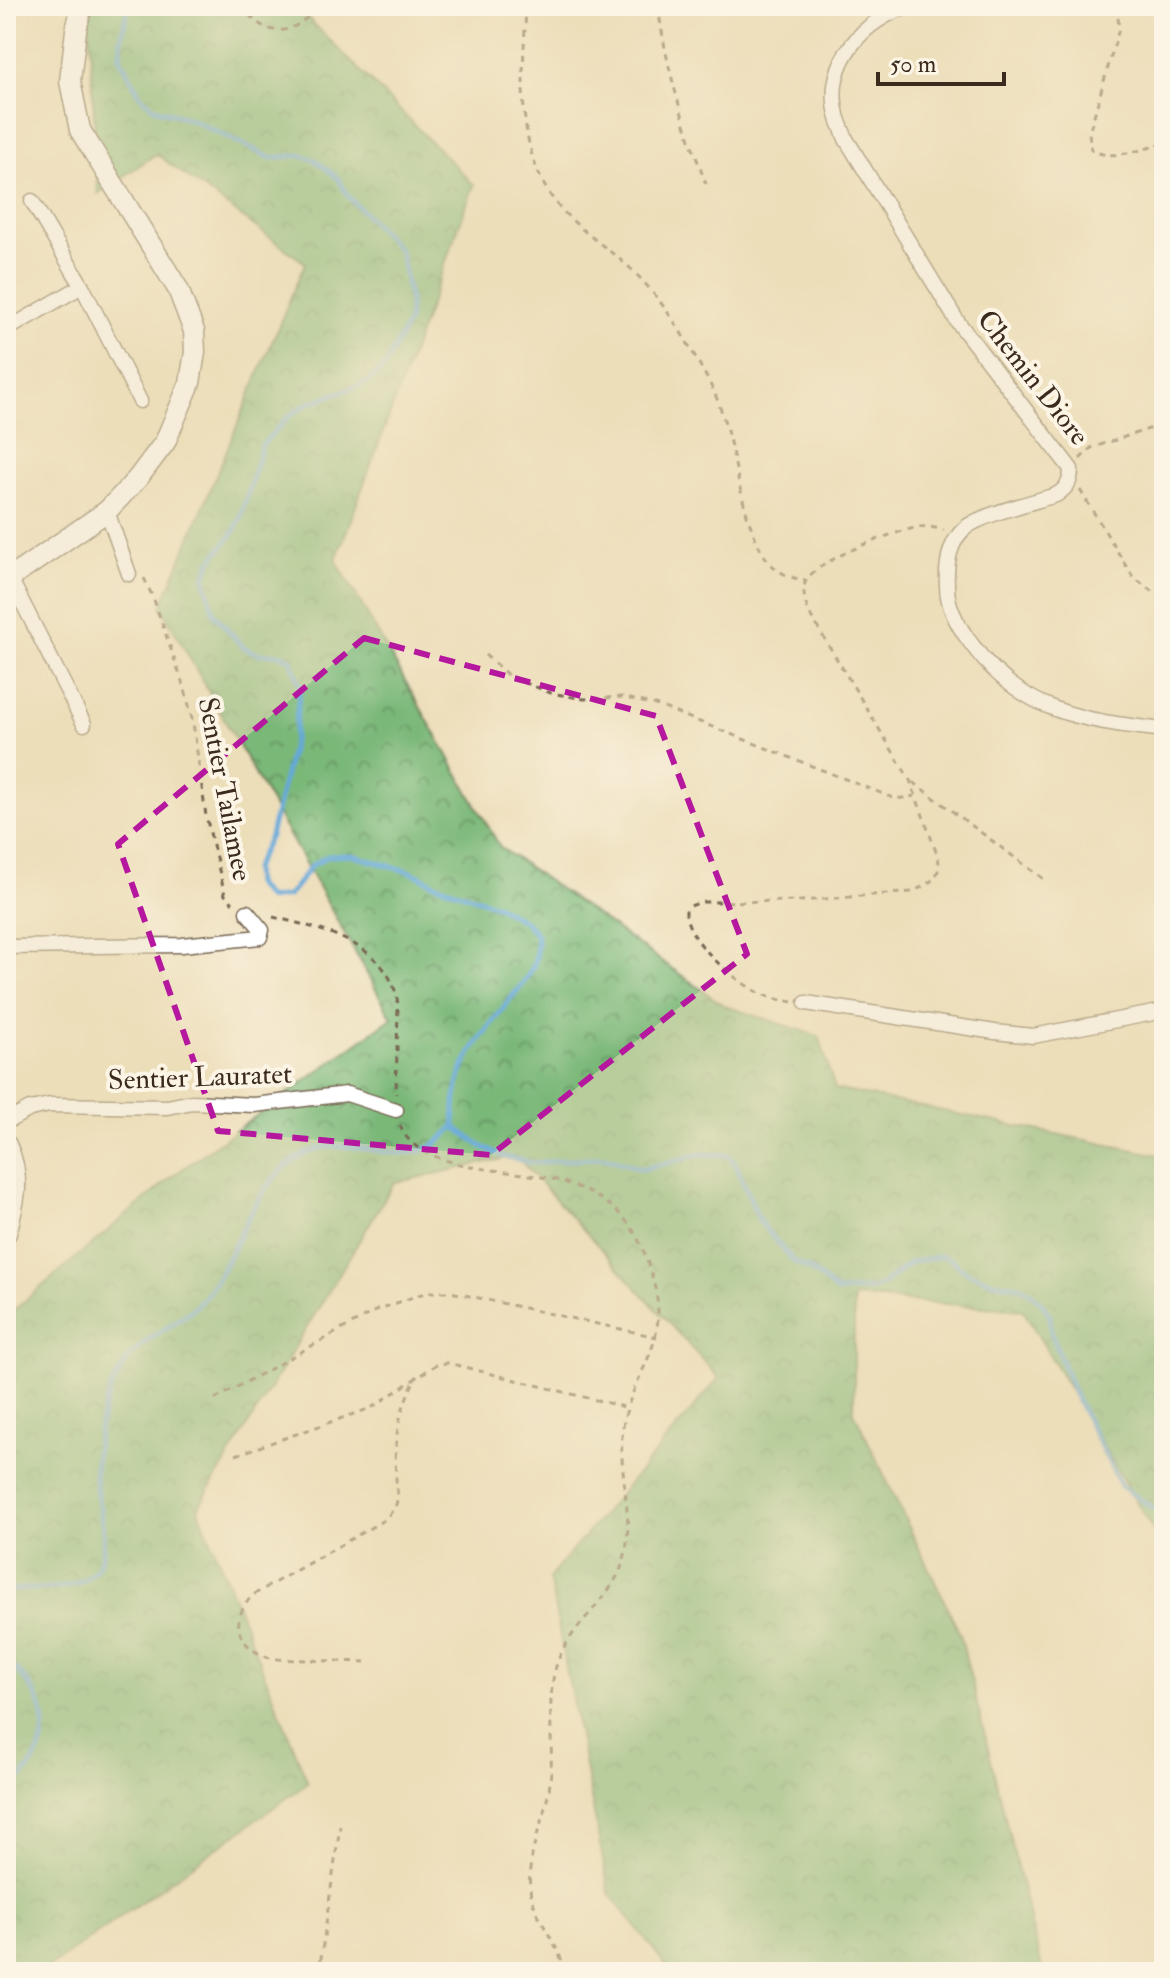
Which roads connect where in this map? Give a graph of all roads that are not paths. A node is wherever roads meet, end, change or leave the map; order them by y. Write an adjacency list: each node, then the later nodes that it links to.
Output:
1 (82, 6): 7 (street)
2 (911, 6): 11 (street, Chemin Diore)
3 (32, 201): 4 (street)
4 (82, 286): 5 (street); 6 (street)
5 (6, 330)
6 (140, 401)
7 (107, 511): 8 (street); 9 (street)
8 (135, 574)
9 (8, 580): 10 (street)
10 (84, 724)
11 (1164, 730)
12 (247, 912): 13 (street)
13 (6, 947)
14 (806, 1003): 15 (street)
15 (1164, 1011)
16 (396, 1110): 17 (street, Sentier Lauratet)
17 (6, 1122)
18 (6, 1145): 19 (street)
19 (6, 1233)

